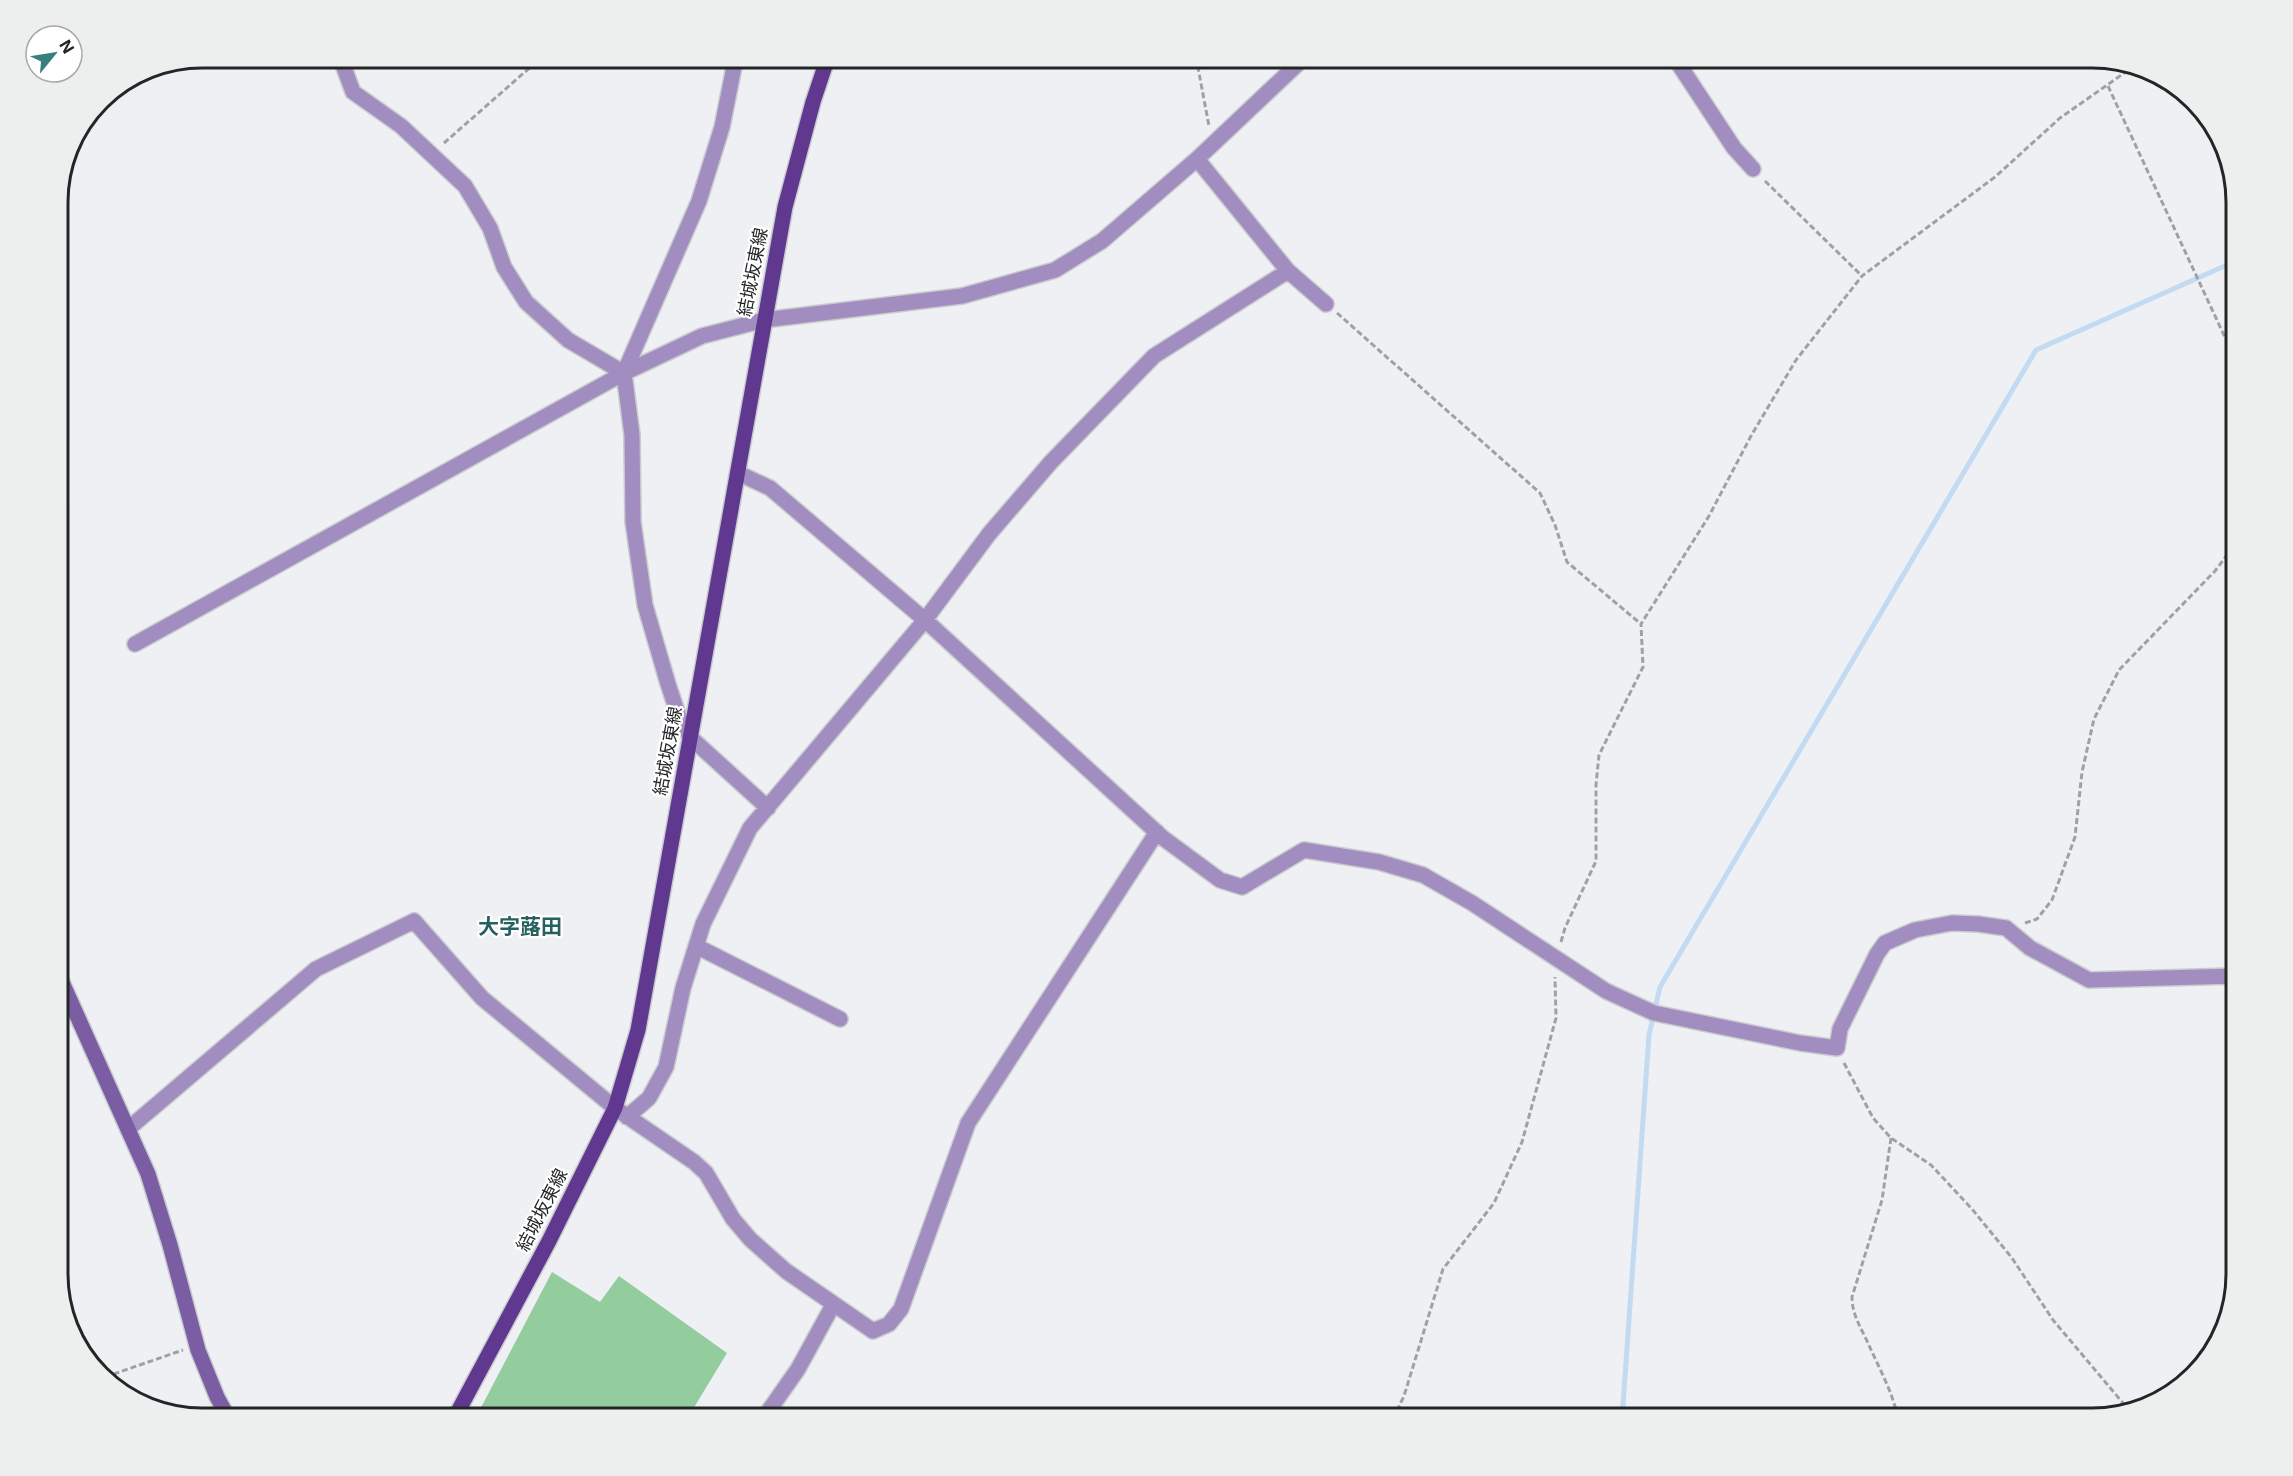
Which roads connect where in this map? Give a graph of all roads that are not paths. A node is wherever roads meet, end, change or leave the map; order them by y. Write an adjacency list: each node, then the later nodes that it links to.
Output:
1 (344, 68): 11 (street)
2 (733, 68): 11 (street)
3 (824, 68): 10 (main road, 結城坂東線)
4 (1293, 68): 6 (street)
5 (1681, 68): 7 (street)
6 (1197, 159): 8 (street); 10 (street)
7 (1753, 169)
8 (1288, 271): 9 (street); 13 (street)
9 (1326, 304)
10 (764, 320): 11 (street); 12 (main road, 結城坂東線)
11 (624, 373): 14 (street); 15 (street)
12 (738, 473): 13 (street); 15 (main road, 結城坂東線)
13 (925, 620): 16 (street); 17 (street)
14 (135, 644)
15 (691, 738): 16 (street); 22 (main road, 結城坂東線)
16 (768, 808): 18 (street)
17 (1156, 832): 19 (street); 24 (street)
18 (696, 946): 21 (street); 22 (street)
19 (2226, 976)
20 (68, 995): 23 (street)
21 (840, 1019)
22 (621, 1112): 23 (street); 24 (street); 26 (main road, 結城坂東線)
23 (128, 1129): 25 (street)
24 (833, 1305): 27 (street)
25 (223, 1408)
26 (460, 1408)
27 (771, 1408)

